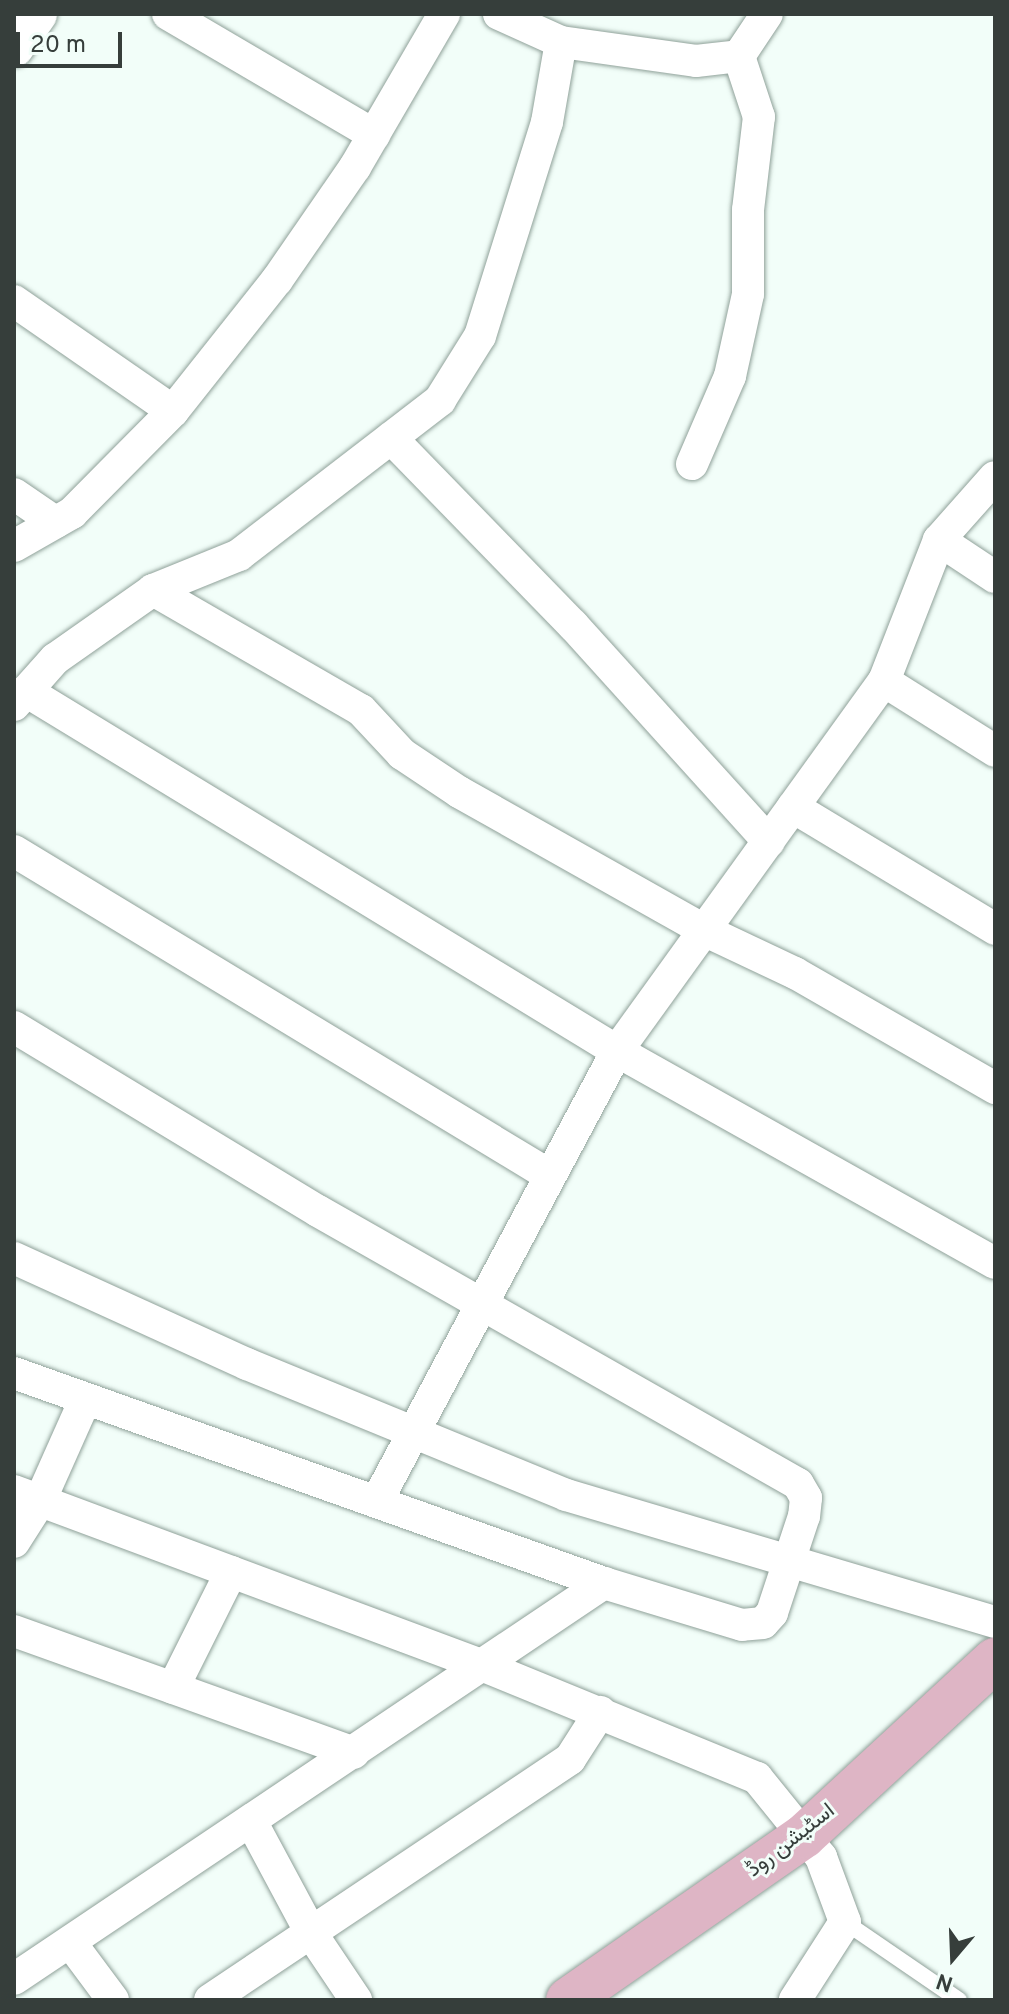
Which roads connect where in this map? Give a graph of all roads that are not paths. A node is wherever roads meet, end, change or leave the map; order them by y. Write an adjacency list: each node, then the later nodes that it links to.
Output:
1 (37, 14): 7 (street)
2 (168, 14): 9 (street)
3 (444, 14): 9 (street)
4 (499, 14): 6 (street)
5 (767, 14): 8 (street)
6 (561, 42): 8 (street); 12 (street)
7 (14, 47)
8 (739, 56): 13 (street)
9 (374, 135): 11 (street)
10 (14, 301): 11 (street)
11 (173, 411): 16 (street)
12 (391, 438): 20 (street); 25 (street)
13 (692, 464)
14 (995, 477): 17 (street)
15 (14, 494): 16 (street)
16 (55, 522): 18 (street)
17 (939, 540): 19 (street); 21 (street)
18 (14, 546)
19 (995, 577)
20 (153, 590): 22 (street); 28 (street)
21 (884, 681): 23 (street); 24 (street)
22 (20, 698): 30 (street)
23 (995, 751)
24 (793, 807): 25 (street); 27 (street)
25 (769, 842): 28 (street)
26 (14, 851): 32 (street)
27 (995, 929)
28 (706, 931): 30 (street); 31 (street)
29 (14, 1027): 35 (street)
30 (617, 1051): 32 (street); 34 (street)
31 (995, 1088)
32 (549, 1175): 35 (street)
33 (14, 1258): 38 (street)
34 (995, 1263)
35 (483, 1305): 38 (street); 42 (street)
36 (14, 1373): 37 (street)
37 (85, 1400): 39 (street); 40 (street)
38 (416, 1435): 40 (street); 42 (street)
39 (27, 1496): 41 (street); 43 (street)
40 (377, 1501): 44 (street)
41 (14, 1542)
42 (789, 1558): 44 (street); 45 (street)
43 (231, 1572): 48 (street); 49 (street)
44 (604, 1583): 48 (street)
45 (995, 1622)
46 (14, 1631): 49 (street)
47 (995, 1660): 54 (main road, اسٹیشن روڈ)
48 (484, 1666): 51 (street); 52 (street)
49 (173, 1688): 52 (street)
50 (995, 1696): 54 (main road, اسٹیشن روڈ)
51 (600, 1712): 54 (street); 56 (street)
52 (354, 1753): 53 (street)
53 (251, 1821): 56 (street); 57 (street)
54 (812, 1846): 55 (street); 62 (main road, اسٹیشن روڈ); 63 (main road, اسٹیشن روڈ)
55 (845, 1922): 64 (street); 65 (lane)
56 (311, 1933): 60 (street); 61 (street)
57 (70, 1942): 58 (street); 59 (street)
58 (14, 1979)
59 (113, 2000)
60 (210, 2000)
61 (356, 2000)
62 (568, 2000)
63 (613, 2000)
64 (795, 2000)
65 (959, 2000)

